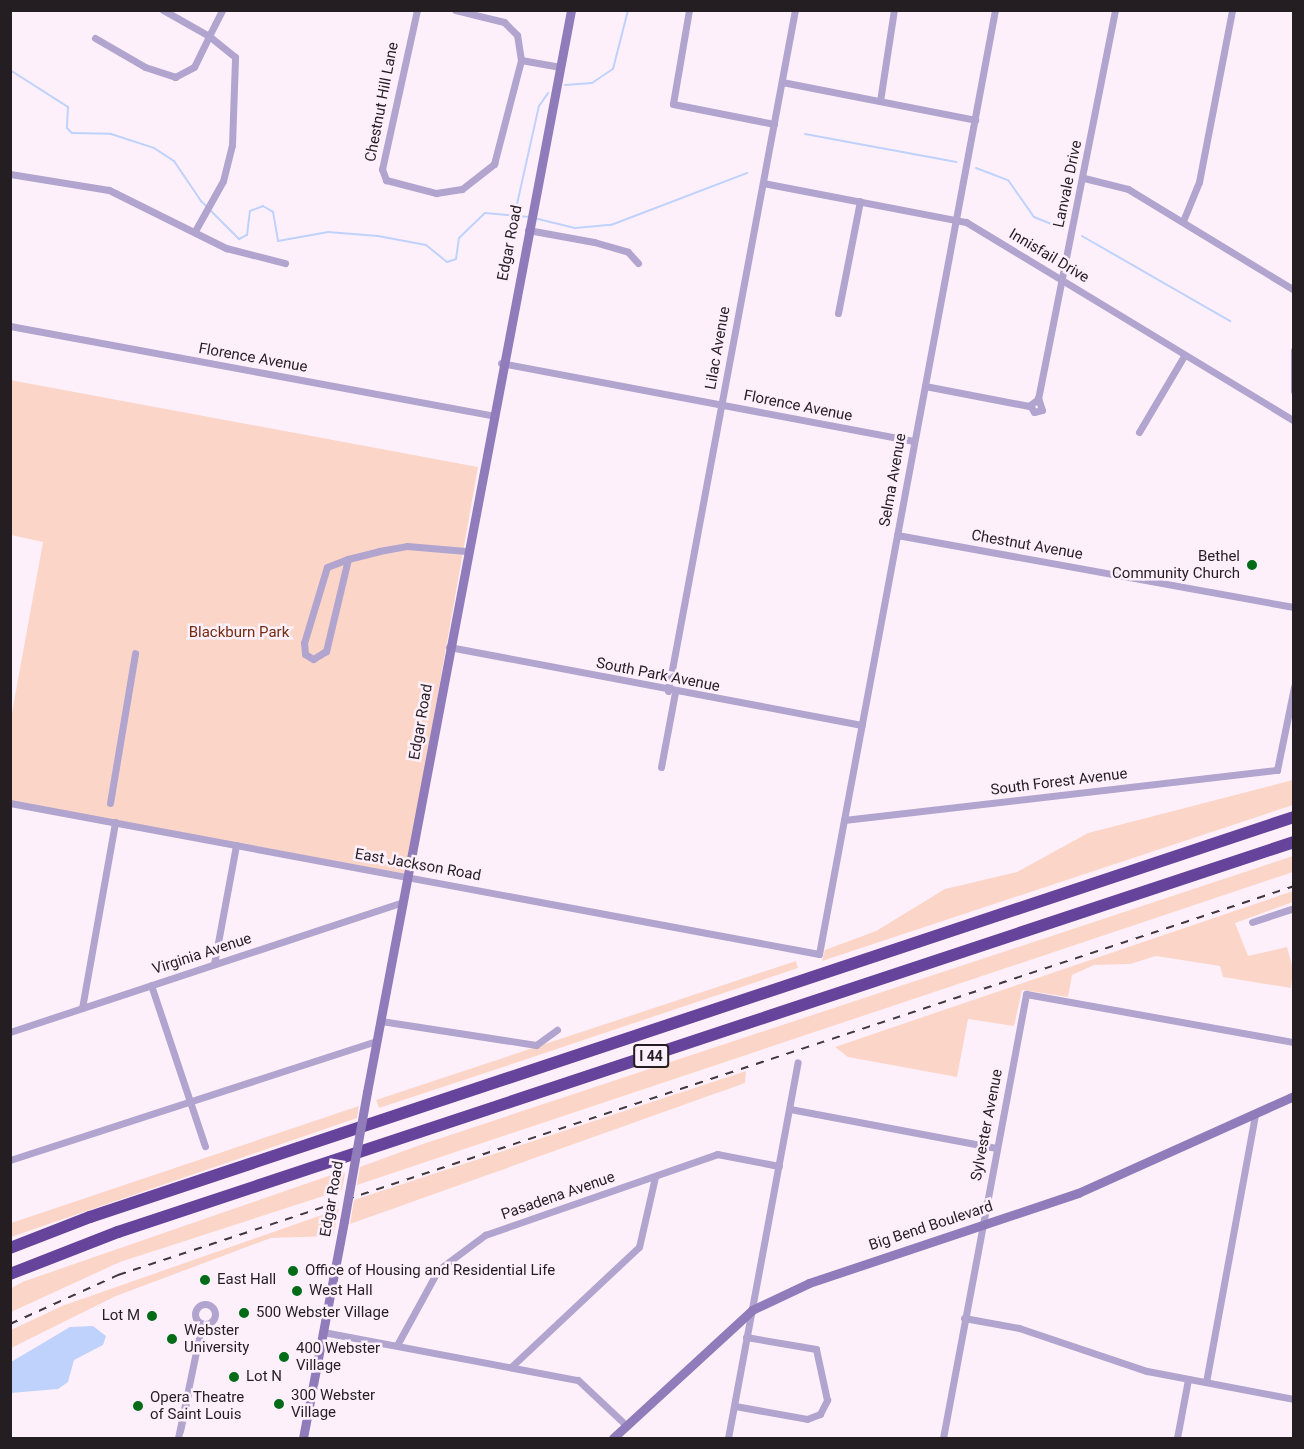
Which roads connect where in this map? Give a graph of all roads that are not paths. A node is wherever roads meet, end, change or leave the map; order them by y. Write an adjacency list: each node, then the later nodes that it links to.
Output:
1 (163, 10): 13 (street)
2 (222, 10): 13 (street)
3 (417, 10): 12 (street, Chestnut Hill Lane)
4 (455, 10): 15 (street, Chestnut Hill Lane)
5 (571, 10): 16 (street, Edgar Road)
6 (689, 10): 20 (street)
7 (795, 10): 17 (street, Lilac Avenue)
8 (894, 10): 18 (street)
9 (995, 10): 19 (street, Selma Avenue)
10 (1115, 10): 22 (street, Lanvale Drive)
11 (1232, 10): 26 (street)
12 (410, 14): 15 (street, Chestnut Hill Lane)
13 (209, 36): 14 (street); 28 (street)
14 (95, 38)
15 (521, 60): 16 (street)
16 (560, 67): 27 (street, Edgar Road)
17 (782, 82): 18 (street); 20 (street, Lilac Avenue)
18 (880, 101): 19 (street)
19 (975, 120): 25 (street, Selma Avenue)
20 (774, 123): 23 (street, Lilac Avenue)
21 (10, 174): 28 (street)
22 (1084, 178): 26 (street); 31 (street, Lanvale Drive)
23 (763, 183): 24 (street, Innisfail Drive); 40 (street, Lilac Avenue)
24 (860, 201): 25 (street, Innisfail Drive); 33 (street)
25 (956, 219): 31 (street, Innisfail Drive); 38 (street, Selma Avenue)
26 (1183, 221): 32 (street)
27 (529, 222): 30 (street); 37 (street, Edgar Road)
28 (195, 231): 29 (street)
29 (285, 262)
30 (638, 263)
31 (1062, 279): 36 (street, Innisfail Drive); 38 (street, Lanvale Drive)
32 (1293, 290)
33 (838, 313)
34 (10, 326): 41 (street, Florence Avenue)
35 (1293, 350): 39 (street)
36 (1184, 356): 42 (street, Innisfail Drive); 43 (street)
37 (501, 363): 40 (street, Florence Avenue); 41 (street, Edgar Road)
38 (925, 386): 44 (street, Selma Avenue)
39 (1293, 391)
40 (722, 405): 44 (street, Florence Avenue); 52 (street, Lilac Avenue)
41 (491, 415): 46 (street, Edgar Road)
42 (1293, 421)
43 (1139, 432)
44 (914, 441): 45 (street, Selma Avenue)
45 (897, 534): 48 (street, Chestnut Avenue); 53 (street, Selma Avenue)
46 (466, 551): 47 (street); 49 (street, Edgar Road)
47 (348, 559): 47 (street)
48 (1293, 607)
49 (449, 647): 52 (street, South Park Avenue); 62 (street, Edgar Road)
50 (135, 653): 56 (street)
51 (1293, 687): 58 (street, South Forest Avenue)
52 (671, 692): 53 (street, South Park Avenue); 54 (street, Lilac Avenue)
53 (862, 725): 58 (street, Selma Avenue)
54 (661, 767)
55 (10, 803): 59 (street, East Jackson Road)
56 (110, 803)
57 (1293, 817): 86 (highway, I 44)
58 (844, 820): 66 (street, Selma Avenue)
59 (115, 822): 61 (street, East Jackson Road); 69 (street)
60 (1293, 842): 87 (highway, I 44)
61 (236, 845): 62 (street, East Jackson Road); 67 (street)
62 (408, 876): 63 (street, Edgar Road); 66 (street, East Jackson Road)
63 (403, 902): 67 (street, Virginia Avenue); 70 (street, Edgar Road)
64 (1293, 908): 65 (street)
65 (1252, 922)
66 (819, 954)
67 (214, 964): 68 (street, Virginia Avenue)
68 (151, 985): 69 (street, Virginia Avenue); 77 (street)
69 (82, 1008): 72 (street, Virginia Avenue)
70 (381, 1021): 71 (street); 73 (street, Edgar Road)
71 (556, 1030)
72 (10, 1032)
73 (377, 1041): 77 (street); 91 (street, Edgar Road, bridge)
74 (1293, 1042): 81 (street, Sylvester Avenue)
75 (798, 1062): 78 (street)
76 (1293, 1096): 79 (street, Big Bend Boulevard)
77 (190, 1101): 80 (street); 82 (street)
78 (790, 1109): 81 (street); 83 (street)
79 (1255, 1114): 85 (street, Big Bend Boulevard); 96 (street)
80 (205, 1146)
81 (996, 1148): 85 (street, Sylvester Avenue)
82 (10, 1160)
83 (779, 1166): 84 (street, Pasadena Avenue); 88 (street)
84 (655, 1177): 93 (street, Pasadena Avenue); 94 (street)
85 (982, 1226): 88 (street, Big Bend Boulevard); 89 (street, Sylvester Avenue)
86 (10, 1248)
87 (10, 1274)
88 (752, 1310): 92 (street); 99 (street, Big Bend Boulevard)
89 (964, 1318): 95 (street); 104 (street, Sylvester Avenue)
90 (202, 1323): 100 (street)
91 (323, 1332): 93 (street); 101 (street, Edgar Road)
92 (746, 1337): 98 (street); 98 (street)
93 (397, 1345): 94 (street)
94 (511, 1367): 99 (street)
95 (1188, 1378): 96 (street); 105 (street)
96 (1206, 1382): 97 (street)
97 (1293, 1399)
98 (735, 1406): 103 (street)
99 (626, 1425): 102 (street, Big Bend Boulevard)
100 (179, 1435)
101 (303, 1438)
102 (613, 1438)
103 (728, 1438)
104 (943, 1438)
105 (1177, 1438)

